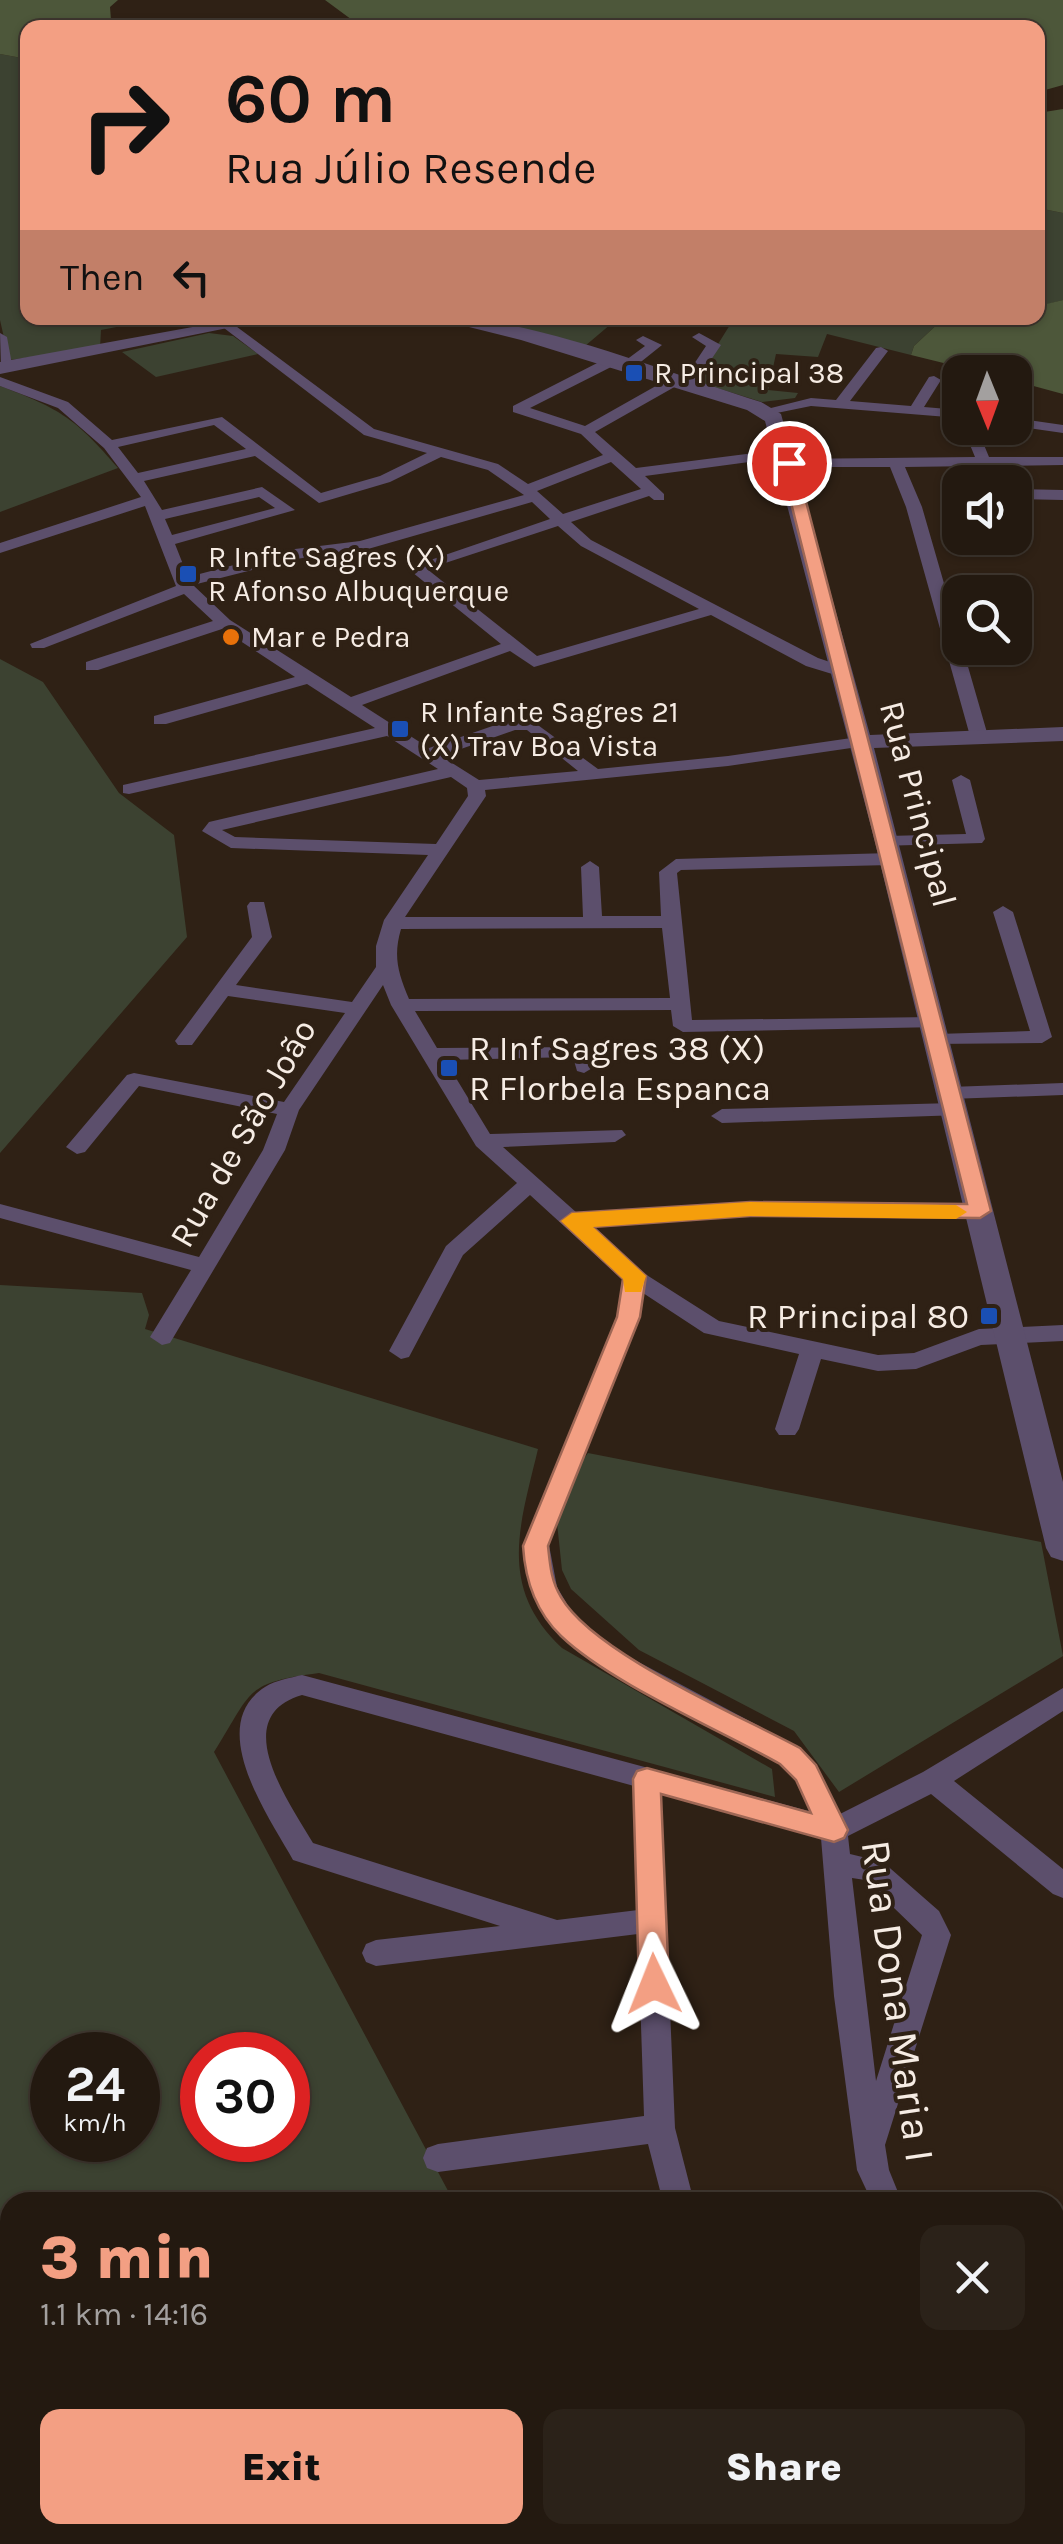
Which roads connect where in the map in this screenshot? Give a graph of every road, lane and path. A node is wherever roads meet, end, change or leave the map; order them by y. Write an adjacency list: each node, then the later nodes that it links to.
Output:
1 (228, 325): 8 (street); 21 (street)
2 (476, 325): 7 (street)
3 (0, 337): 8 (street)
4 (699, 337): 10 (street)
5 (643, 340): 7 (street)
6 (880, 351): 11 (street)
7 (620, 364): 10 (street); 17 (street)
8 (3, 372): 18 (street)
9 (934, 380): 12 (street)
10 (678, 382): 13 (street); 17 (street)
11 (841, 403): 12 (street); 13 (street)
12 (916, 409): 14 (street)
13 (762, 412): 23 (street, Rua Principal)
14 (942, 412)
15 (1032, 424): 16 (street)
16 (1063, 429)
17 (586, 431): 22 (street)
18 (109, 444): 20 (street); 29 (street)
19 (977, 445): 26 (street)
20 (258, 451): 21 (street); 29 (street)
21 (440, 452): 30 (street)
22 (613, 456): 28 (street); 30 (street)
23 (787, 458): 25 (street); 28 (street); 43 (street, Rua Principal)
24 (1063, 461): 26 (street)
25 (896, 462): 26 (street); 50 (street)
26 (984, 462): 27 (street)
27 (985, 465)
28 (634, 473): 34 (street)
29 (136, 478): 33 (street)
30 (530, 493): 34 (street); 37 (street)
31 (1032, 494): 32 (street)
32 (1063, 495)
33 (154, 507): 35 (street); 35 (street); 36 (street)
34 (559, 524): 38 (street); 41 (street)
35 (168, 542): 37 (street)
36 (0, 548)
37 (183, 585): 39 (street); 40 (street)
38 (712, 610): 41 (street); 43 (street)
39 (224, 623): 42 (street); 44 (street)
40 (38, 644)
41 (510, 646): 45 (street)
42 (92, 666)
43 (842, 672): 48 (street, Rua Principal)
44 (309, 678): 45 (street); 46 (street)
45 (348, 704): 47 (street)
46 (160, 720)
47 (390, 730): 51 (street); 56 (street)
48 (856, 731): 50 (street); 53 (street); 58 (street, Rua Principal)
49 (1063, 734): 50 (street)
50 (979, 736)
51 (429, 754): 52 (street); 53 (street)
52 (455, 771): 55 (street); 57 (street)
53 (594, 774): 55 (street)
54 (961, 780): 58 (street)
55 (476, 786): 57 (street)
56 (130, 789)
57 (442, 850): 63 (street)
58 (889, 851): 62 (street); 70 (street, Rua Principal)
59 (590, 867): 64 (street)
60 (257, 906): 66 (street)
61 (1003, 912): 70 (street)
62 (670, 922): 64 (street); 67 (street)
63 (393, 923): 64 (street); 65 (street)
64 (593, 923)
65 (386, 966): 68 (street); 69 (street, Rua de São João)
66 (226, 990): 69 (street); 71 (street)
67 (680, 1004): 68 (street); 70 (street)
68 (401, 1006): 72 (street)
69 (354, 1008): 76 (street, Rua de São João)
70 (935, 1031): 75 (street, Rua Principal)
71 (185, 1041)
72 (430, 1054): 73 (street); 79 (street)
73 (584, 1068)
74 (1061, 1096): 75 (street)
75 (952, 1102): 77 (street); 83 (street, Rua Principal)
76 (289, 1110): 80 (street); 85 (street, Rua de São João)
77 (722, 1116)
78 (615, 1135): 79 (street)
79 (484, 1141): 81 (street)
80 (77, 1147)
81 (530, 1183): 84 (street); 93 (street)
82 (0, 1211): 85 (street)
83 (980, 1211): 84 (street); 90 (street, Rua Principal)
84 (572, 1221): 86 (street)
85 (204, 1266): 91 (street, Rua de São João)
86 (634, 1276): 87 (street); 88 (street, Rua Dona Maria I)
87 (683, 1310): 88 (street); 92 (street)
88 (628, 1317): 99 (street, Rua Dona Maria I)
89 (1063, 1333): 90 (street)
90 (1010, 1335): 92 (street); 95 (street, Rua Principal)
91 (162, 1337)
92 (812, 1350): 94 (street)
93 (401, 1351)
94 (787, 1430)
95 (1063, 1548)
96 (1063, 1698): 98 (street)
97 (647, 1779): 99 (street); 102 (street); 103 (street)
98 (933, 1780): 99 (street); 101 (street)
99 (834, 1830): 100 (street, Rua Dona Maria I)
100 (837, 1863): 106 (street, Rua Dona Maria I); 106 (street)
101 (1063, 1886)
102 (652, 1920): 103 (street); 105 (street)
103 (558, 1932): 104 (street)
104 (376, 1953)
105 (660, 2128): 107 (street); 108 (street)
106 (870, 2145): 109 (street, Rua Dona Maria I)
107 (438, 2158)
108 (676, 2192)
109 (883, 2192)

